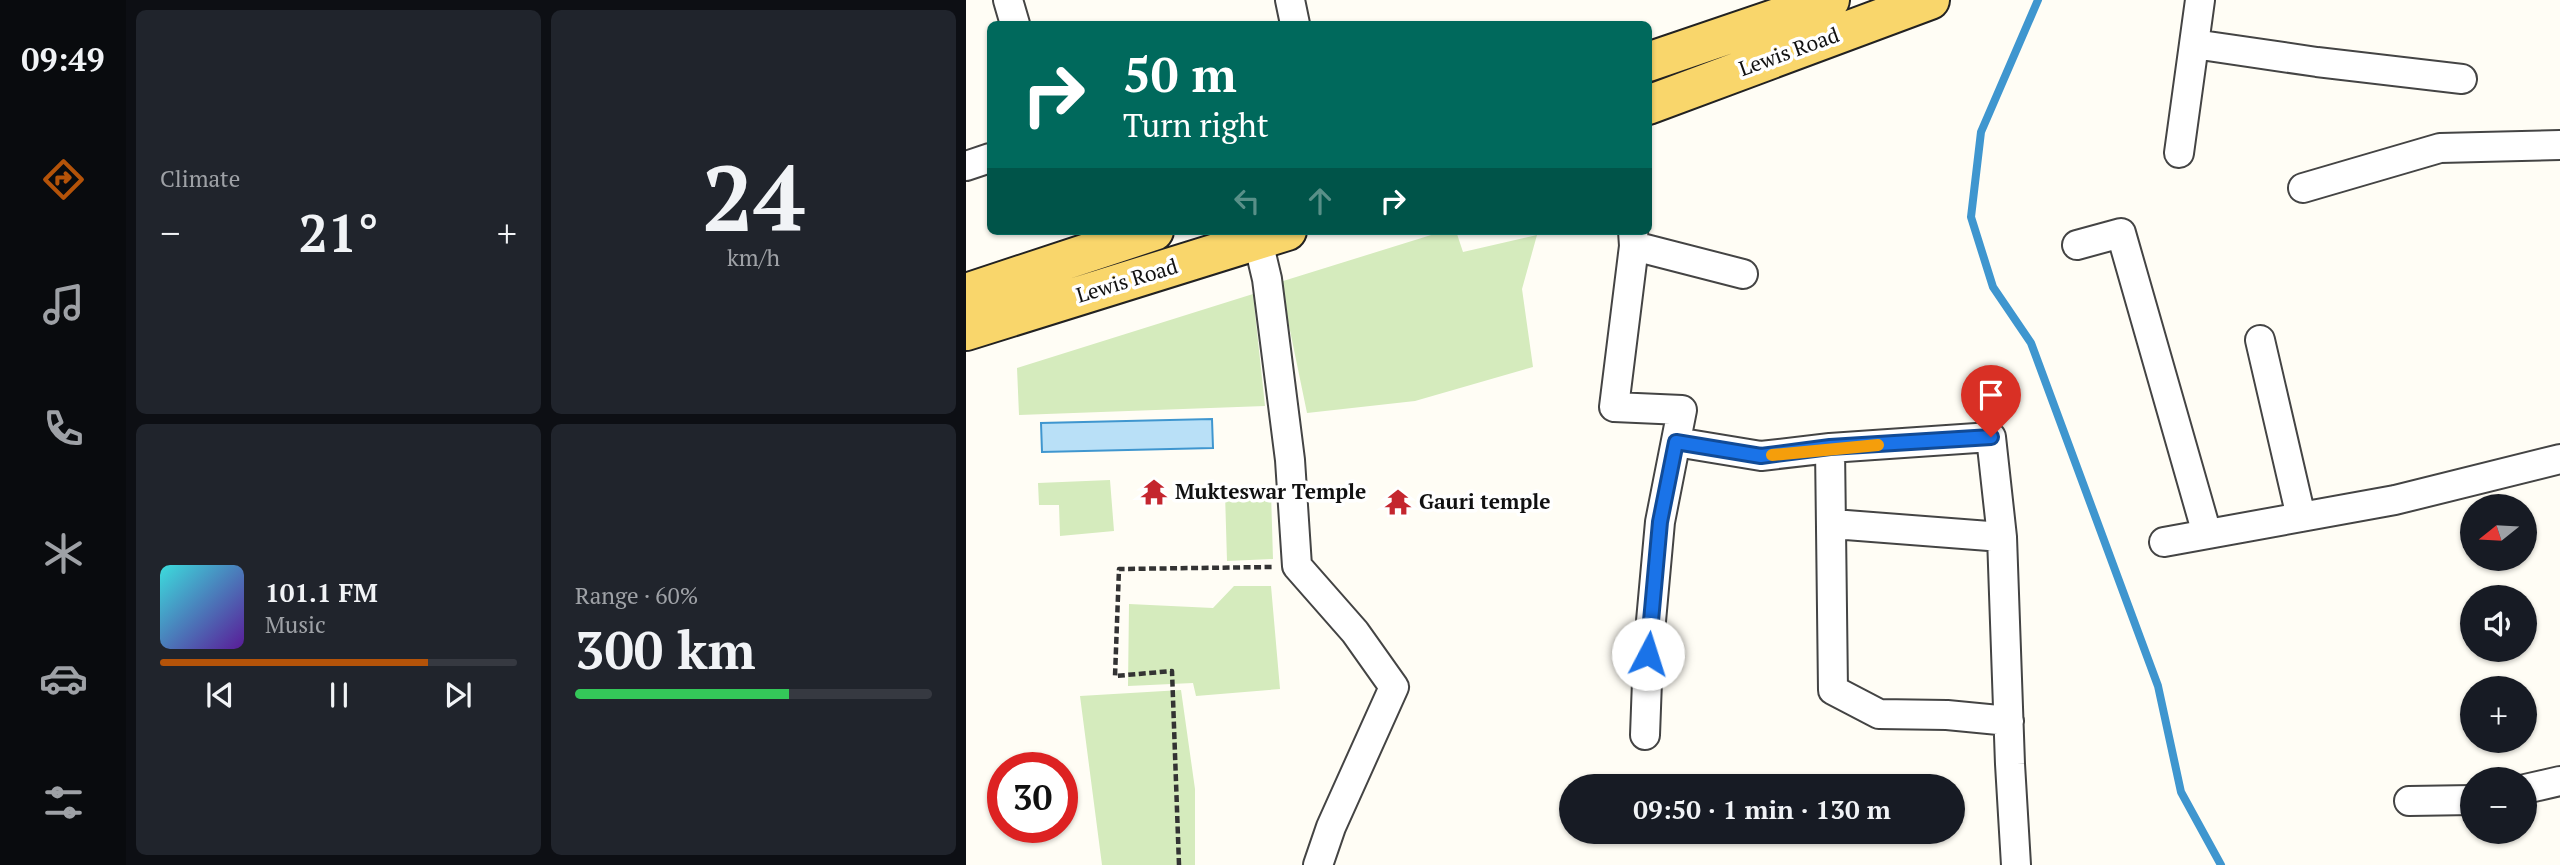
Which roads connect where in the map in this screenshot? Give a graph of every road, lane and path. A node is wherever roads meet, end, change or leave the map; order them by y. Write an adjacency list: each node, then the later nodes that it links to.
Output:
1 (1008, 0): 6 (street)
2 (1290, 0): 7 (street)
3 (1830, 0): 9 (main road, Lewis Road)
4 (1930, 0): 11 (main road, Lewis Road)
5 (2200, 0): 8 (street)
6 (1014, 21)
7 (1294, 21)
8 (2194, 44): 10 (street); 13 (street)
9 (1652, 61)
10 (2462, 79)
11 (1652, 104)
12 (2560, 145): 16 (street)
13 (2179, 153)
14 (987, 159): 15 (street)
15 (966, 166)
16 (2303, 188)
17 (1142, 235): 22 (main road, Lewis Road)
18 (1273, 236): 23 (main road, Lewis Road); 33 (street)
19 (1633, 238): 21 (street); 25 (street)
20 (2077, 245): 30 (street)
21 (1743, 274)
22 (966, 293)
23 (966, 331)
24 (2260, 340): 28 (street)
25 (1676, 442): 26 (street); 35 (street)
26 (1830, 447): 29 (street); 31 (street)
27 (2560, 459): 28 (street)
28 (2301, 517): 30 (street)
29 (1832, 524): 31 (street); 34 (street)
30 (2207, 534): 32 (street)
31 (2003, 537): 34 (street)
32 (2164, 542)
33 (1297, 566): 40 (path); 41 (street)
34 (2009, 721): 42 (street)
35 (1645, 735)
36 (2560, 781): 37 (street)
37 (2537, 786)
38 (2460, 800): 39 (street)
39 (2409, 801)
40 (1180, 865)
41 (1318, 865)
42 (2016, 865)

